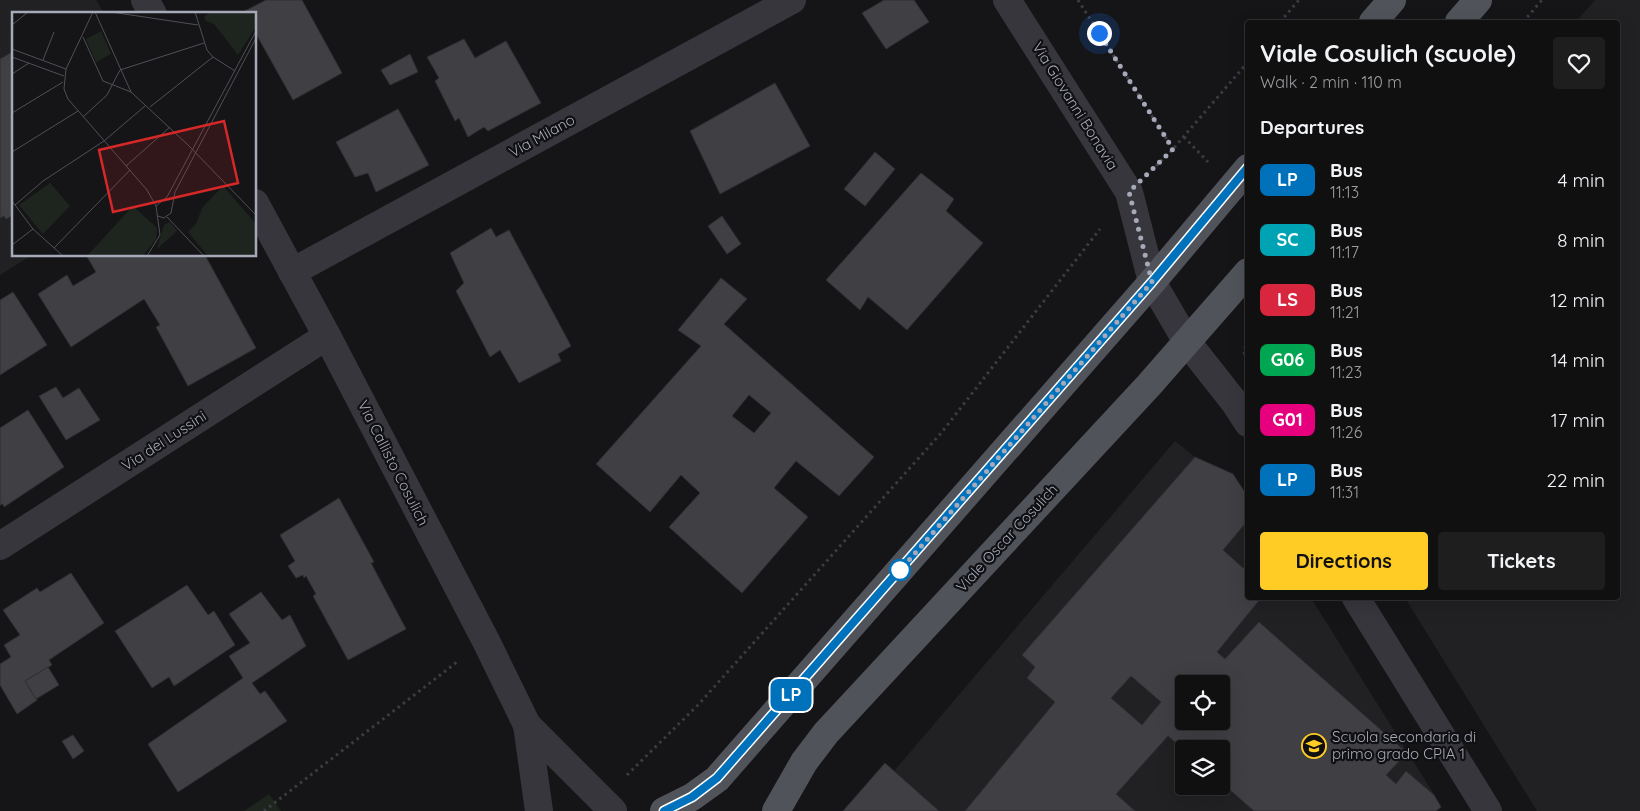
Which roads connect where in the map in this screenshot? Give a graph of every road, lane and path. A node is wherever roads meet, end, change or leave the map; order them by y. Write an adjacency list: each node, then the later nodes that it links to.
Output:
1 (145, 0): 9 (street)
2 (792, 0): 19 (street, Via Milano)
3 (1008, 0): 17 (street, Via Giovanni Bonavia)
4 (1078, 0): 15 (path)
5 (1299, 0): 10 (path)
6 (1392, 0): 11 (main road)
7 (1478, 0): 12 (main road)
8 (1542, 0): 13 (path)
9 (151, 12)
10 (1282, 20)
11 (1375, 20)
12 (1461, 20)
13 (1525, 20)
14 (1245, 65): 15 (path)
15 (1173, 149): 17 (path)
16 (1245, 172): 21 (main road)
17 (1129, 192): 21 (street, Via Giovanni Bonavia); 29 (path)
18 (256, 205): 19 (street, Via Callisto Cosulich)
19 (292, 272): 22 (street, Via Callisto Cosulich)
20 (1245, 276): 23 (main road, Viale Oscar Cosulich)
21 (1152, 282): 23 (street, Via Giovanni Bonavia); 33 (main road)
22 (327, 336): 25 (street, Via dei Lussini); 27 (street, Via Callisto Cosulich)
23 (1188, 342): 24 (street, Via Giovanni Bonavia); 34 (main road, Viale Oscar Cosulich)
24 (1245, 418)
25 (0, 546)
26 (1357, 600): 35 (street)
27 (486, 641): 28 (street, Via Callisto Cosulich); 30 (path)
28 (527, 725): 31 (street, Via Callisto Cosulich); 32 (street, Via Callisto Cosulich)
29 (623, 780)
30 (264, 811)
31 (539, 811)
32 (613, 811)
33 (664, 811)
34 (776, 811)
35 (1488, 811)

